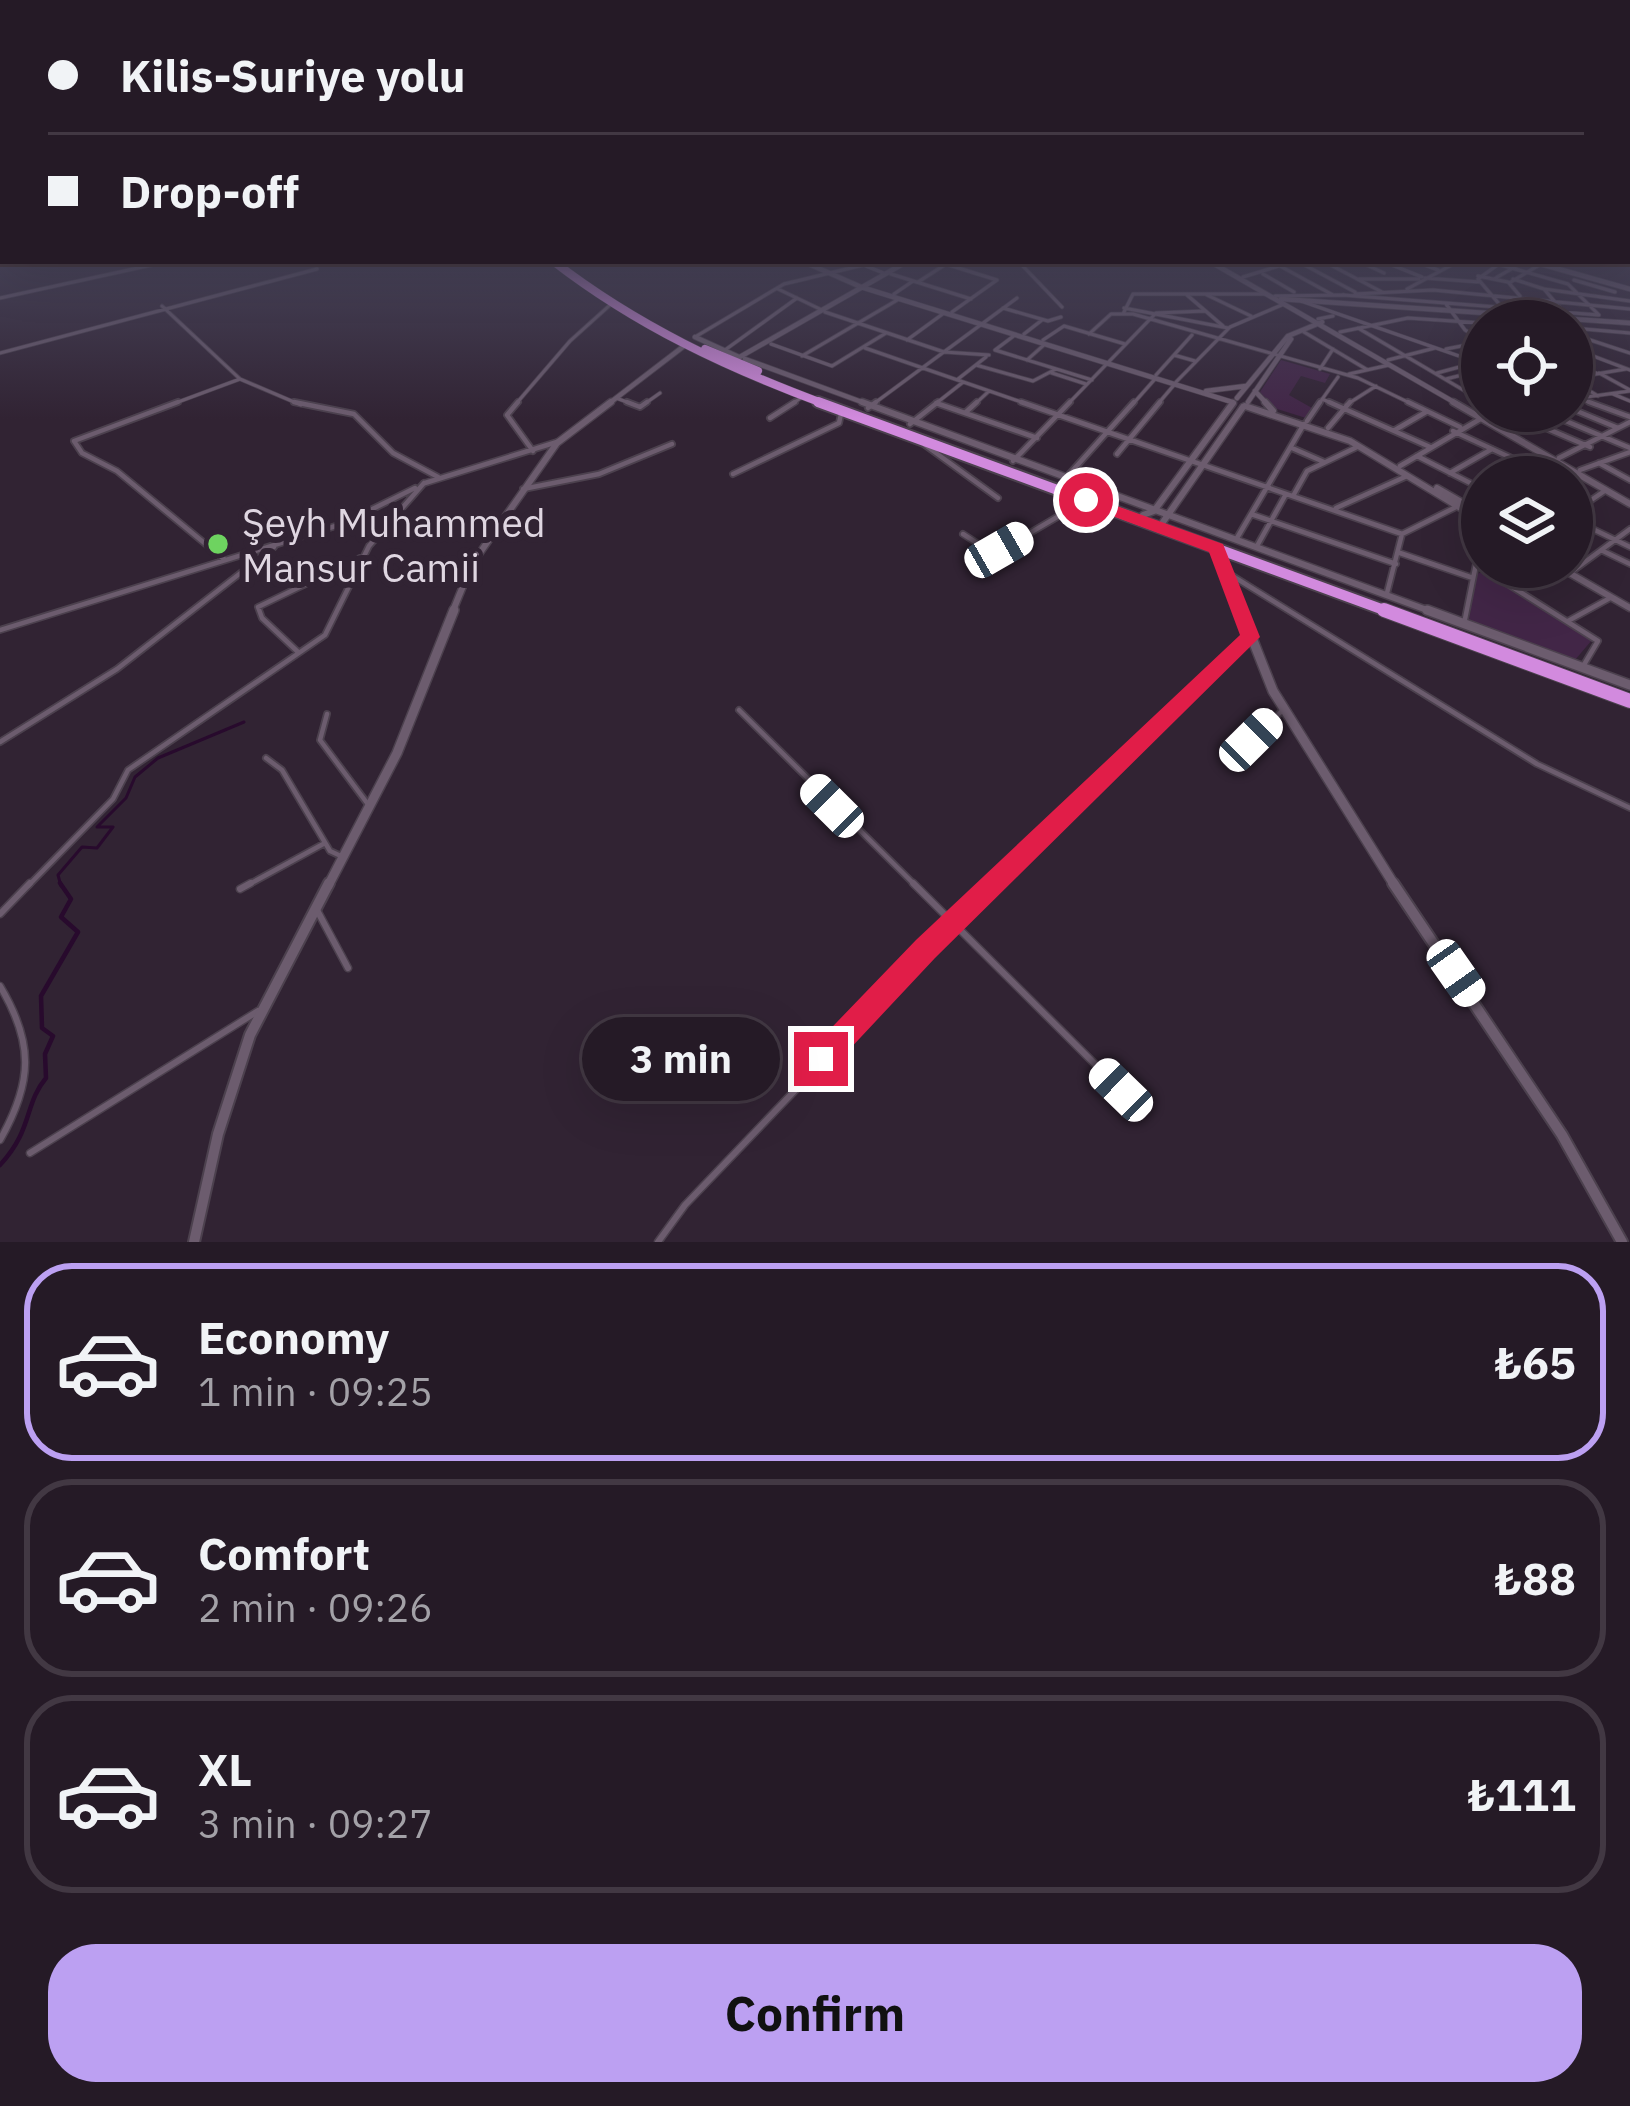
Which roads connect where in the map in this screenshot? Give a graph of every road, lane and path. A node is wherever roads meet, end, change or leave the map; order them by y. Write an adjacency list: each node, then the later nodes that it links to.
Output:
1 (175, 303): 27 (street)
2 (608, 303): 25 (highway)
3 (619, 303): 88 (highway)
4 (751, 303): 63 (street)
5 (791, 303): 88 (street)
6 (806, 303): 33 (street)
7 (837, 303): 33 (street)
8 (886, 303): 46 (street)
9 (919, 303): 36 (street)
10 (963, 303): 36 (street)
11 (1010, 303): 29 (street)
12 (1058, 303): 28 (street)
13 (1128, 303): 32 (street)
14 (1196, 303): 35 (street)
15 (1225, 303): 40 (street)
16 (1276, 303): 40 (street)
17 (1287, 303): 48 (street)
18 (1309, 303): 39 (street)
19 (1333, 303): 30 (street)
20 (1355, 303): 30 (street)
21 (1385, 303): 30 (street)
22 (1437, 303): 24 (street)
23 (1593, 303): 31 (street)
24 (1446, 304): 26 (street); 37 (street)
25 (610, 305): 72 (highway); 168 (street)
26 (1461, 305)
27 (162, 306): 78 (street); 106 (street)
28 (1062, 307)
29 (1003, 308): 42 (street); 47 (street)
30 (1387, 308): 37 (street)
31 (1630, 309)
32 (1124, 310): 34 (street); 43 (street); 59 (street)
33 (823, 311): 46 (street); 69 (street); 88 (street)
34 (1159, 311): 35 (street); 43 (street); 53 (street)
35 (1205, 311): 53 (street)
36 (948, 312): 47 (street); 65 (street)
37 (1452, 312): 38 (street); 44 (street)
38 (1461, 313)
39 (1338, 315): 48 (street); 51 (street)
40 (1252, 316): 53 (street)
41 (1061, 317): 42 (street)
42 (1042, 320): 58 (street)
43 (1146, 322): 62 (street); 70 (street)
44 (1458, 322): 45 (street); 49 (street); 51 (street)
45 (1461, 322)
46 (856, 323): 57 (street); 82 (street)
47 (982, 323): 58 (street); 61 (street); 77 (street)
48 (1321, 323): 55 (street); 56 (street); 86 (street); 91 (street)
49 (1461, 324)
50 (1593, 324): 52 (street)
51 (1369, 325): 54 (street); 64 (street)
52 (1630, 327)
53 (1228, 328): 66 (street)
54 (1358, 328): 56 (street); 68 (street)
55 (1304, 332): 74 (street); 86 (street)
56 (1340, 332): 91 (street)
57 (886, 333): 65 (street); 73 (street)
58 (1024, 334): 67 (street)
59 (1089, 334): 67 (street); 70 (street)
60 (1593, 334): 79 (street)
61 (1015, 335): 67 (street); 76 (street)
62 (1192, 335): 66 (street); 81 (street)
63 (695, 337): 88 (street)
64 (1404, 337): 68 (street); 75 (street)
65 (907, 340): 77 (street)
66 (1214, 341): 86 (street); 89 (street)
67 (1044, 342): 87 (street); 90 (street)
68 (1384, 343): 83 (street)
69 (771, 344): 82 (street); 88 (street)
70 (1125, 344): 90 (street)
71 (1461, 345): 75 (street)
72 (684, 346): 88 (highway); 123 (street)
73 (865, 348): 82 (street); 94 (street)
74 (1333, 349): 96 (street); 97 (street)
75 (1438, 349): 83 (street); 84 (street)
76 (995, 350): 80 (street); 87 (street)
77 (944, 352): 80 (street); 94 (street)
78 (0, 353)
79 (1630, 353)
80 (988, 355): 92 (street)
81 (1174, 355): 89 (street); 105 (street)
82 (802, 356)
83 (1406, 356): 91 (street); 102 (street)
84 (1461, 356)
85 (1593, 356): 95 (street)
86 (1274, 358): 96 (street); 112 (street)
87 (1027, 360): 98 (street)
88 (735, 361): 120 (highway); 134 (street); 202 (highway)
89 (1196, 361): 110 (street)
90 (1108, 362): 105 (street); 109 (street)
91 (1389, 362): 97 (street); 129 (street)
92 (976, 365): 98 (street); 108 (street)
93 (1461, 367): 102 (street)
94 (922, 369): 108 (street); 134 (street)
95 (1629, 369): 101 (street)
96 (1320, 370): 104 (street)
97 (1368, 370): 104 (street)
98 (1054, 371): 109 (street)
99 (1461, 371): 107 (street)
100 (1593, 371): 101 (street)
101 (1598, 373): 103 (street); 114 (street)
102 (1437, 374): 107 (street)
103 (1593, 374)
104 (1342, 375): 111 (street); 124 (street)
105 (1156, 377): 110 (street); 125 (street)
106 (240, 379): 184 (street); 219 (street)
107 (1446, 379): 113 (street)
108 (959, 382): 115 (street); 128 (street)
109 (1090, 382): 139 (street)
110 (1175, 383): 116 (street); 133 (street)
111 (1376, 386): 132 (street); 137 (street)
112 (1251, 388): 116 (street); 126 (street); 131 (street); 136 (street)
113 (1461, 388)
114 (1630, 391): 119 (street)
115 (988, 392): 138 (street); 139 (street)
116 (1203, 392): 126 (street); 140 (street)
117 (1593, 392): 121 (street)
118 (660, 393): 123 (street)
119 (1612, 394): 121 (street); 127 (street)
120 (804, 396): 135 (highway); 141 (street)
121 (1599, 396): 122 (street)
122 (1593, 397)
123 (616, 398): 159 (street)
124 (1322, 399): 132 (street); 144 (street)
125 (1136, 401): 133 (street); 155 (street)
126 (1234, 401): 131 (street); 140 (street)
127 (1630, 401)
128 (936, 403): 138 (street); 145 (street)
129 (1461, 404)
130 (1593, 404): 143 (street)
131 (1246, 405): 136 (street); 144 (street); 177 (street)
132 (1344, 406): 147 (street); 150 (street)
133 (1156, 407): 160 (street)
134 (868, 408): 145 (street)
135 (839, 409): 156 (highway); 182 (street)
136 (1273, 411): 144 (street)
137 (1427, 411): 149 (street); 150 (street)
138 (965, 413): 158 (street)
139 (1058, 416): 155 (street); 158 (street)
140 (1224, 416): 177 (street)
141 (770, 418)
142 (1593, 418): 148 (street)
143 (1630, 420): 148 (street)
144 (1305, 423): 147 (street); 162 (street); 164 (street)
145 (910, 424): 175 (street)
146 (1461, 426): 149 (street)
147 (1328, 428): 180 (street)
148 (1618, 428): 157 (street)
149 (1456, 429): 165 (street); 166 (street)
150 (1394, 430): 165 (street)
151 (1507, 432): 172 (street)
152 (1511, 432): 173 (street)
153 (1555, 432): 163 (street)
154 (1592, 432): 157 (street)
155 (1107, 433): 160 (street); 186 (street)
156 (916, 437): 195 (street); 196 (highway)
157 (1604, 437): 163 (street); 167 (street)
158 (1036, 438): 175 (street)
159 (562, 439): 168 (street); 192 (street)
160 (1128, 440): 169 (street); 177 (street)
161 (671, 444): 192 (street)
162 (1358, 446): 176 (street); 183 (street)
163 (1590, 447): 174 (street)
164 (1292, 448): 176 (street); 191 (street)
165 (1430, 448): 170 (street)
166 (1492, 449): 171 (street); 181 (street)
167 (1630, 450): 178 (street)
168 (533, 451): 184 (street)
169 (1117, 454)
170 (1416, 456): 180 (street); 181 (street)
171 (1507, 456)
172 (1546, 456)
173 (1555, 456)
174 (1565, 456)
175 (1013, 461): 186 (street)
176 (1324, 462): 194 (street)
177 (1196, 463): 191 (street); 202 (street)
178 (1599, 463): 179 (street); 188 (street)
179 (1593, 465)
180 (1400, 466): 199 (street)
181 (1450, 473): 187 (street)
182 (733, 474)
183 (1407, 476): 199 (street); 200 (street)
184 (438, 477): 189 (street)
185 (1593, 478): 198 (street)
186 (1065, 479): 202 (street)
187 (1461, 479)
188 (1630, 480)
189 (424, 483): 210 (street); 217 (street)
190 (1593, 483): 193 (street)
191 (1268, 487): 194 (street); 201 (street)
192 (523, 489): 245 (street)
193 (1606, 490): 197 (street); 198 (street)
194 (1290, 495): 200 (street); 203 (street)
195 (998, 498)
196 (1086, 500): 212 (highway); 216 (street)
197 (1593, 500)
198 (1630, 501)
199 (1461, 505): 207 (street)
200 (1332, 510): 207 (street)
201 (1251, 514): 203 (street); 209 (street)
202 (1156, 516): 209 (street); 238 (highway)
203 (1272, 522): 213 (street); 221 (street)
204 (1593, 528): 208 (street)
205 (1630, 529): 208 (street)
206 (963, 533): 216 (street)
207 (1402, 534): 215 (street)
208 (1615, 540): 211 (street); 214 (street)
209 (1234, 541): 213 (street)
210 (278, 544): 219 (street); 242 (street)
211 (1630, 547)
212 (1216, 548): 222 (street); 238 (highway)
213 (1255, 549): 229 (street)
214 (1602, 550): 218 (street); 220 (street)
215 (1400, 553): 221 (street); 224 (street)
216 (994, 554): 223 (street)
217 (364, 556): 236 (street); 236 (street)
218 (1593, 556)
219 (225, 560): 234 (street)
220 (1630, 564)
221 (1396, 565): 229 (street)
222 (1224, 571): 235 (street); 246 (street)
223 (977, 572)
224 (1461, 574)
225 (1593, 582): 231 (street)
226 (1593, 587): 230 (street)
227 (1471, 588): 233 (street)
228 (1518, 588): 232 (street)
229 (1386, 596): 233 (street)
230 (1611, 597): 231 (street); 232 (street)
231 (1630, 606)
232 (1568, 622): 237 (street)
233 (1464, 624): 237 (street)
234 (0, 630)
235 (1250, 637): 239 (street); 252 (street)
236 (299, 654): 251 (street)
237 (1582, 668): 238 (street)
238 (1630, 693)
239 (1284, 709): 244 (street); 261 (street)
240 (739, 710): 252 (street)
241 (327, 714): 245 (street)
242 (0, 742)
243 (266, 758): 247 (street)
244 (1229, 762)
245 (372, 806): 248 (street)
246 (1630, 808)
247 (325, 843): 248 (street); 249 (street)
248 (343, 857): 250 (street)
249 (240, 889)
250 (316, 907): 253 (street); 255 (street)
251 (0, 914)
252 (950, 925): 256 (street); 260 (street)
253 (348, 968)
254 (0, 986): 257 (street)
255 (262, 1008): 258 (street); 259 (street)
256 (1121, 1090)
257 (0, 1140)
258 (30, 1153)
259 (194, 1242)
260 (658, 1242)
261 (1622, 1242)

